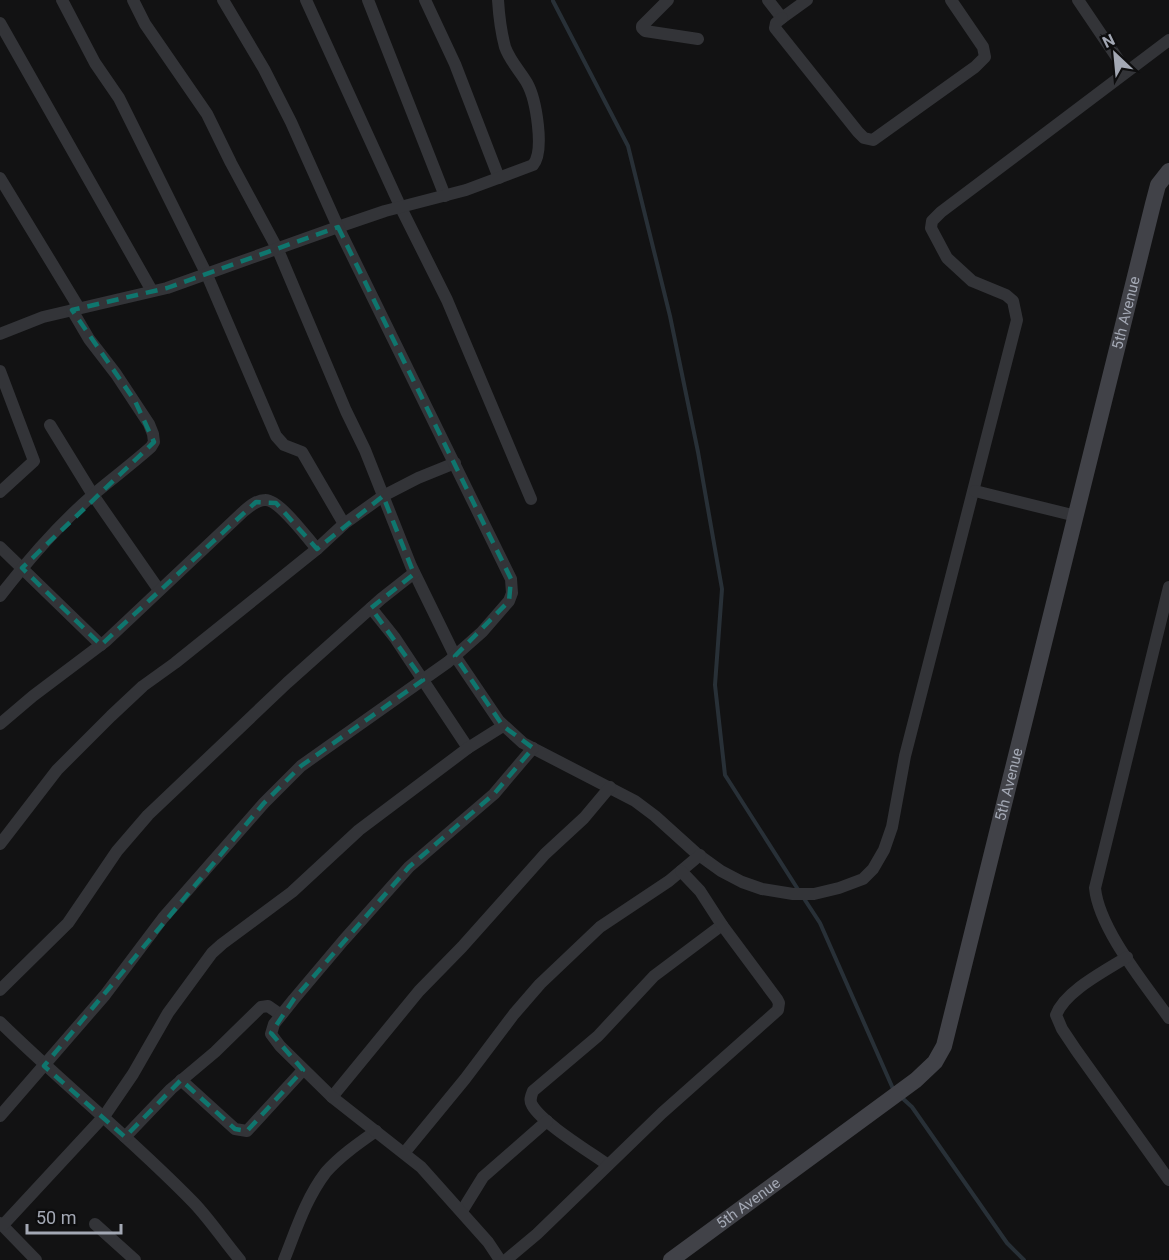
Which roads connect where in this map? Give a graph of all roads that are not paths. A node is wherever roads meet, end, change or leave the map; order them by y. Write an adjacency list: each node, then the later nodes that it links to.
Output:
1 (62, 0): 25 (street)
2 (133, 0): 24 (street)
3 (223, 0): 23 (street)
4 (306, 0): 22 (street)
5 (368, 0): 21 (street)
6 (425, 0): 20 (street)
7 (498, 0): 20 (street)
8 (668, 0): 15 (street)
9 (768, 0): 13 (street)
10 (807, 0): 13 (street)
11 (951, 0): 13 (street)
12 (1078, 0): 17 (street)
13 (782, 18)
14 (0, 23): 26 (street)
15 (699, 39)
16 (1169, 40): 17 (street)
17 (1126, 70): 32 (street)
18 (1169, 171): 37 (street, 5th Avenue)
19 (0, 178): 27 (street)
20 (499, 178): 21 (street)
21 (445, 196): 22 (street)
22 (400, 208): 23 (street); 36 (street)
23 (338, 227): 24 (street); 31 (street)
24 (278, 250): 25 (street); 35 (street)
25 (207, 275): 26 (street); 38 (street)
26 (153, 291): 27 (street)
27 (75, 309): 28 (street); 34 (street)
28 (0, 334)
29 (2, 379): 33 (street)
30 (50, 425): 34 (street)
31 (455, 464): 35 (street); 48 (street)
32 (975, 491): 37 (street); 56 (street)
33 (0, 492)
34 (93, 495): 41 (street); 44 (street)
35 (383, 496): 38 (street); 42 (street)
36 (531, 499)
37 (1076, 516): 85 (street, 5th Avenue)
38 (344, 524): 40 (street)
39 (0, 547): 41 (street)
40 (316, 549): 44 (street); 55 (street)
41 (22, 568): 45 (street); 47 (street)
42 (414, 573): 46 (street); 48 (street)
43 (1169, 587): 59 (street)
44 (159, 590): 47 (street)
45 (0, 596)
46 (371, 608): 49 (street); 60 (street)
47 (101, 645): 50 (street)
48 (455, 656): 49 (street); 51 (street)
49 (423, 680): 52 (street); 64 (street)
50 (0, 724)
51 (503, 726): 52 (street); 53 (street)
52 (468, 748): 69 (street)
53 (534, 748): 54 (street); 61 (street)
54 (610, 787): 56 (street); 67 (street)
55 (0, 844)
56 (700, 855): 57 (street)
57 (681, 871): 58 (street); 73 (street)
58 (722, 925): 70 (street); 74 (street)
59 (1126, 957): 62 (street); 75 (street)
60 (0, 990)
61 (281, 1015): 65 (street); 66 (street)
62 (1169, 1018)
63 (0, 1022): 64 (street)
64 (44, 1066): 68 (street); 69 (street)
65 (303, 1070): 66 (street); 67 (street)
66 (181, 1080): 72 (street)
67 (332, 1097): 71 (street)
68 (0, 1116)
69 (104, 1116): 72 (street); 77 (street)
70 (547, 1121): 74 (street); 76 (street)
71 (376, 1131): 73 (street); 83 (street)
72 (125, 1137): 82 (street)
73 (405, 1152): 76 (street)
74 (609, 1165): 84 (street)
75 (1169, 1180)
76 (462, 1211): 79 (street)
77 (1, 1224): 80 (street)
78 (94, 1224): 81 (street)
79 (494, 1258)
80 (36, 1260)
81 (135, 1260)
82 (240, 1260)
83 (284, 1260)
84 (506, 1260)
85 (671, 1260)

